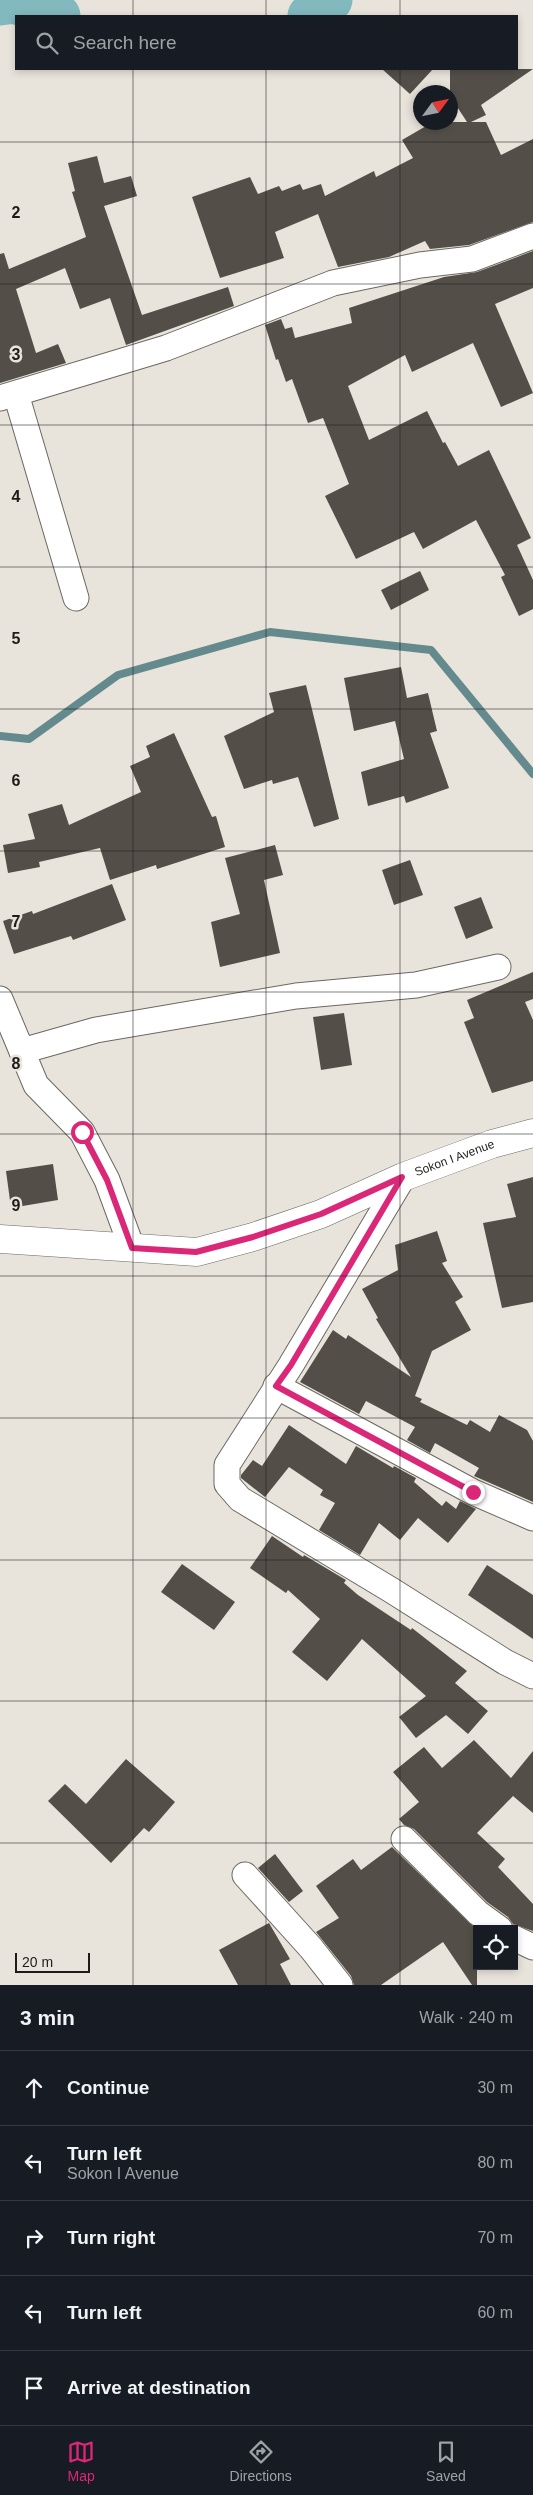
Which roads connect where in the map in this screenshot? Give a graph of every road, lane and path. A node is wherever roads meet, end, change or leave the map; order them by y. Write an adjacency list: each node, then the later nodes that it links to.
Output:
1 (533, 236): 2 (street)
2 (8, 396): 3 (street)
3 (76, 598)
4 (498, 967): 6 (street)
5 (0, 999): 6 (street)
6 (22, 1051): 10 (street)
7 (533, 1134): 8 (street, Sokon I Avenue)
8 (402, 1177): 10 (street, Sokon I Avenue); 11 (street)
9 (0, 1240): 10 (street, Sokon I Avenue)
10 (132, 1248)
11 (276, 1386): 12 (street); 13 (street)
12 (533, 1518)
13 (533, 1676)
14 (404, 1839): 16 (street)
15 (245, 1875): 19 (street)
16 (494, 1925)
17 (518, 1940): 18 (street)
18 (533, 1947)
19 (340, 1985)

